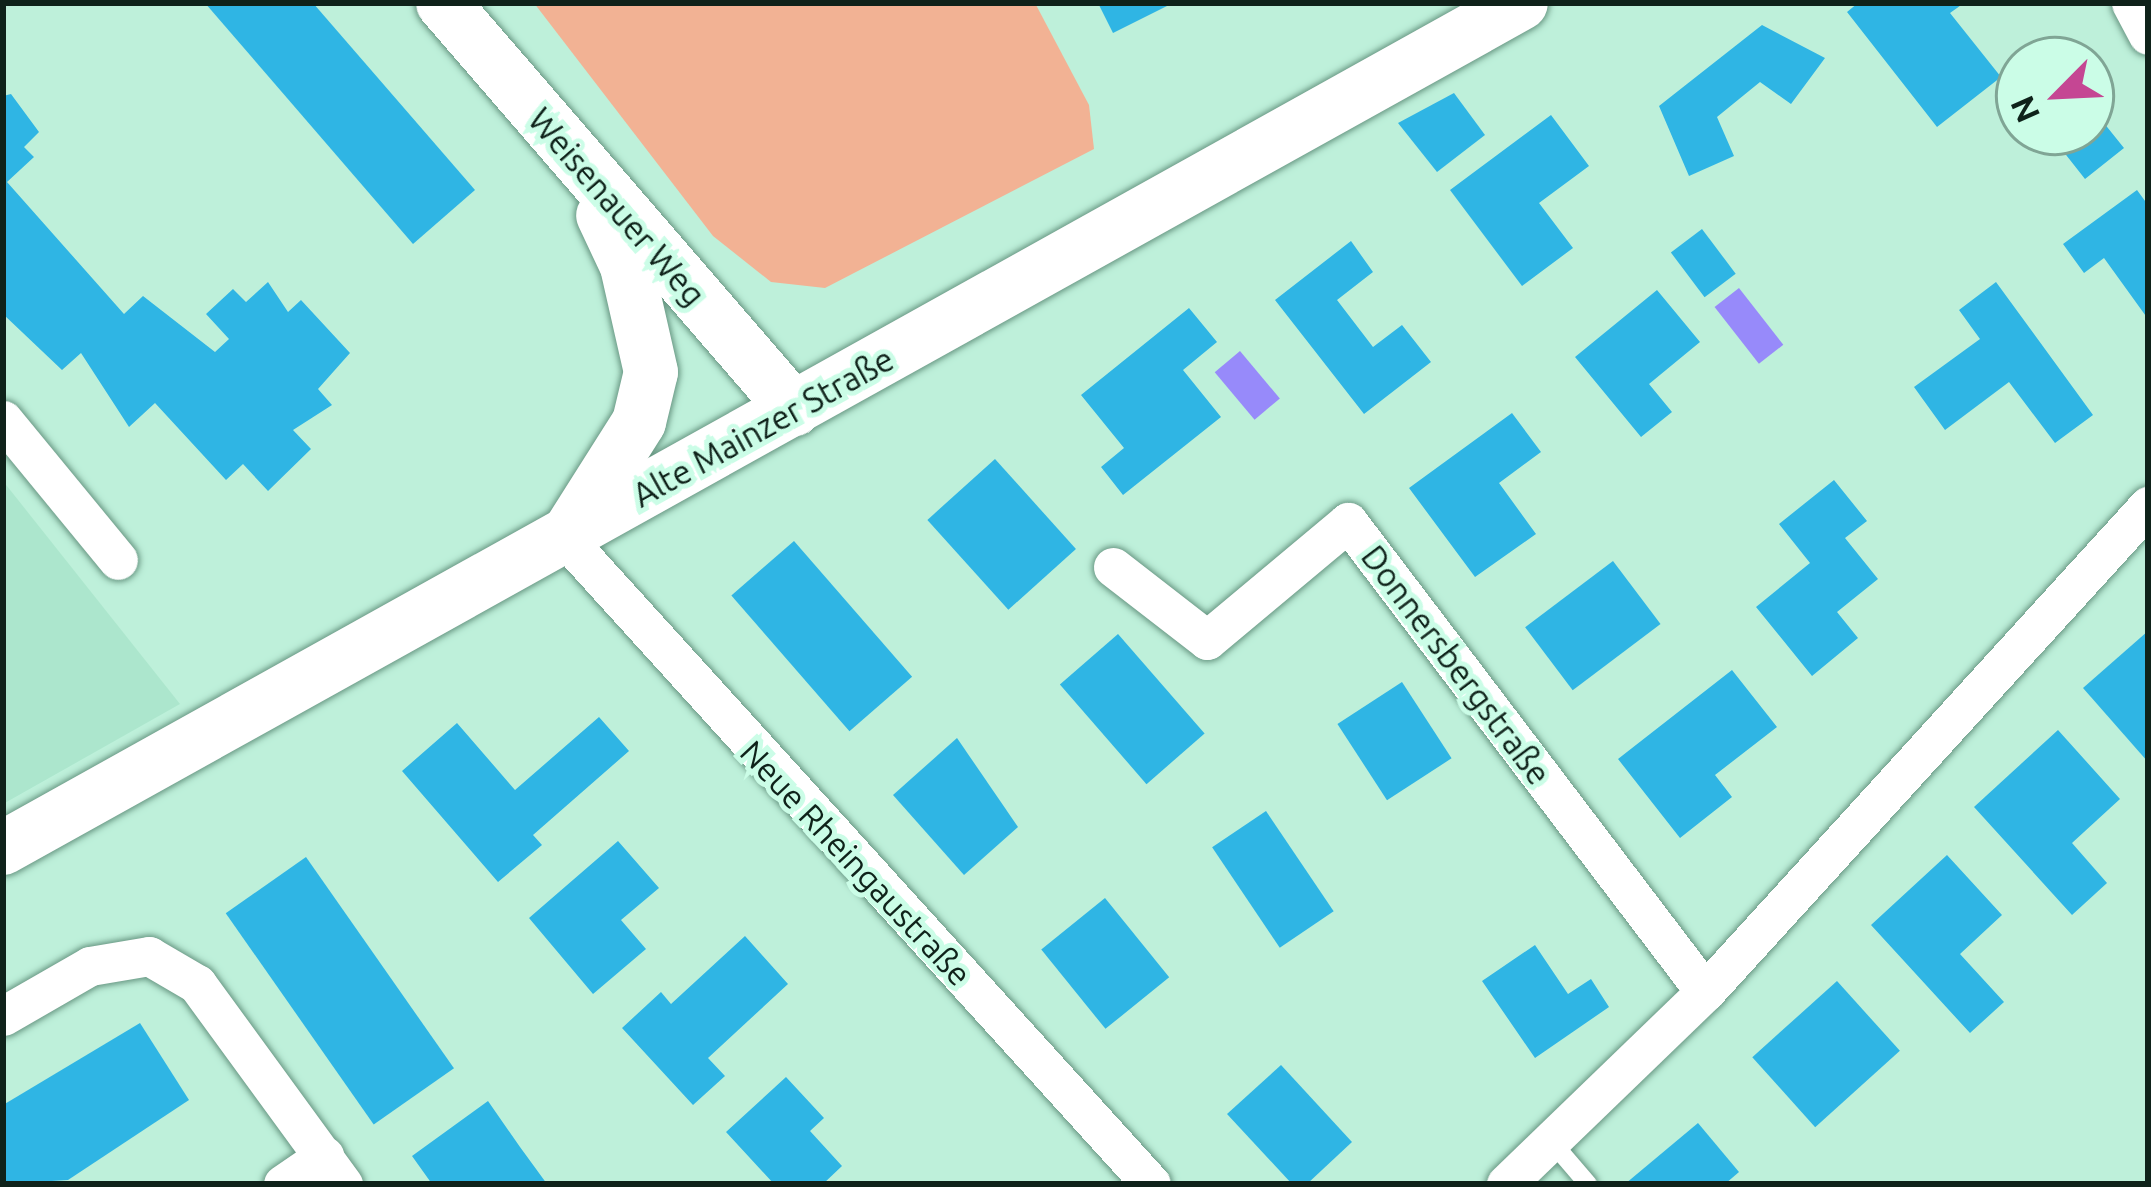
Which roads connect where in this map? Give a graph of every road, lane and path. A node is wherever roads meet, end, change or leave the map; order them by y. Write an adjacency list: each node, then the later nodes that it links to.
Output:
1 (443, 3): 5 (street, Weisenauer Weg)
2 (1521, 3): 6 (street, Alte Mainzer Straße)
3 (2131, 3): 4 (street)
4 (2148, 35)
5 (575, 158): 6 (street, Weisenauer Weg); 9 (street)
6 (794, 409): 9 (street, Alte Mainzer Straße)
7 (3, 421): 10 (street)
8 (2148, 506): 13 (street)
9 (565, 538): 12 (street, Alte Mainzer Straße); 18 (street, Neue Rheingaustraße)
10 (118, 560)
11 (1113, 567): 13 (street, Donnersbergstraße)
12 (3, 848)
13 (1705, 992): 15 (street)
14 (3, 1016): 16 (street)
15 (1551, 1141): 19 (street); 20 (lane)
16 (333, 1170): 17 (street)
17 (283, 1184)
18 (1151, 1184)
19 (1506, 1184)
20 (1588, 1184)

